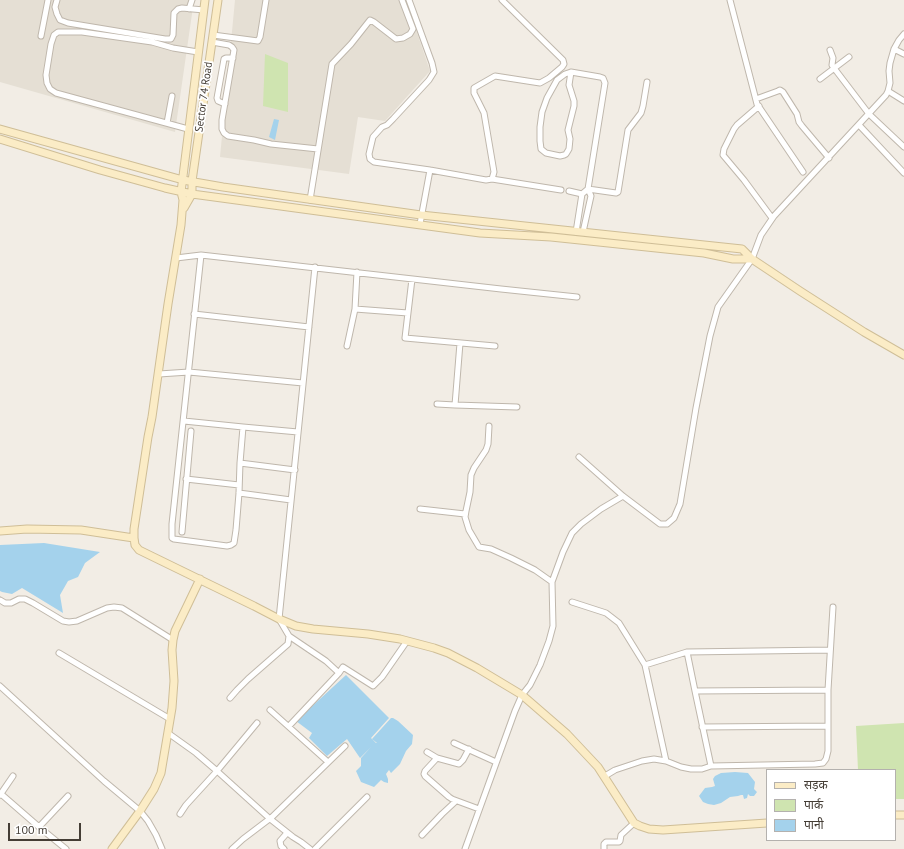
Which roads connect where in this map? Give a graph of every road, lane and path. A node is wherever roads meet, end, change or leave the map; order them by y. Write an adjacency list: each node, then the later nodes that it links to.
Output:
1 (48, 0): 14 (street)
2 (57, 0): 11 (street)
3 (192, 0): 11 (street)
4 (205, 0): 12 (street, Sector 74 Road)
5 (218, 0): 16 (street, Sector 74 Road)
6 (266, 0): 15 (street)
7 (402, 0): 41 (street)
8 (409, 0): 43 (street)
9 (502, 0): 46 (street)
10 (730, 0): 30 (street)
11 (189, 9): 12 (street)
12 (204, 10): 20 (street, Sector 74 Road)
13 (904, 34): 18 (street)
14 (41, 36)
15 (230, 37): 16 (street); 17 (street)
16 (212, 38): 17 (street); 48 (street, Sector 74 Road)
17 (229, 45): 23 (street)
18 (894, 49): 21 (street); 28 (street)
19 (830, 50): 24 (street)
20 (198, 52): 35 (street); 38 (street, Sector 74 Road)
21 (904, 54)
22 (849, 56): 24 (street)
23 (233, 58): 32 (street); 32 (street)
24 (834, 68): 26 (street); 34 (street)
25 (571, 72): 25 (street); 49 (street)
26 (820, 79)
27 (647, 82): 49 (street)
28 (888, 90): 31 (street); 34 (street)
29 (172, 96): 35 (street)
30 (756, 99): 33 (street); 42 (street)
31 (904, 101)
32 (225, 104): 41 (street)
33 (759, 106): 44 (street); 58 (street)
34 (870, 114): 36 (street); 40 (street)
35 (167, 123): 38 (street)
36 (859, 125): 42 (street); 45 (street)
37 (0, 129): 47 (street)
38 (188, 129): 47 (street, Sector 74 Road)
39 (0, 139): 52 (street)
40 (904, 147)
41 (318, 149): 55 (street)
42 (829, 158): 58 (street)
43 (430, 170): 46 (street); 57 (street)
44 (803, 172)
45 (904, 173)
46 (492, 179): 50 (street)
47 (183, 180): 48 (street); 52 (street, Sector 74 Road)
48 (192, 181): 53 (street, Sector 74 Road); 55 (street)
49 (588, 188): 54 (street); 60 (street)
50 (561, 190)
51 (569, 191): 54 (street)
52 (181, 192): 53 (street); 56 (street, Sector 74 Road)
53 (192, 194): 56 (street); 59 (street)
54 (582, 194): 60 (street)
55 (310, 200): 57 (street)
56 (183, 210): 62 (street)
57 (421, 216): 59 (street); 60 (street)
58 (772, 218): 63 (street)
59 (420, 224): 63 (street)
60 (580, 232): 63 (street)
61 (201, 255): 62 (street); 64 (street); 70 (street)
62 (176, 258): 77 (street)
63 (752, 259): 75 (street); 94 (street)
64 (315, 267): 65 (street); 71 (street)
65 (357, 272): 66 (street); 68 (street)
66 (412, 279): 67 (street); 69 (street)
67 (577, 297)
68 (355, 309): 69 (street); 73 (street)
69 (408, 313): 72 (street)
70 (194, 314): 71 (street); 76 (street)
71 (309, 327): 78 (street)
72 (460, 343): 74 (street); 80 (street)
73 (347, 346)
74 (495, 346)
75 (904, 355)
76 (189, 372): 77 (street); 78 (street); 82 (street)
77 (158, 374): 100 (street)
78 (303, 383): 86 (street)
79 (437, 404): 80 (street)
80 (455, 406): 81 (street)
81 (517, 407)
82 (184, 421): 84 (street); 90 (street)
83 (489, 426): 97 (street)
84 (243, 427): 86 (street); 88 (street)
85 (191, 431): 91 (street)
86 (298, 432): 89 (street)
87 (579, 457): 94 (street)
88 (240, 462): 89 (street); 92 (street)
89 (295, 470): 95 (street)
90 (177, 480): 91 (street); 93 (street)
91 (186, 480): 92 (street); 99 (street)
92 (239, 485): 93 (street)
93 (239, 493): 95 (street)
94 (623, 496): 102 (street)
95 (291, 500): 106 (street)
96 (420, 509): 97 (street)
97 (465, 514): 102 (street)
98 (0, 531): 100 (street)
99 (182, 532)
100 (134, 538): 101 (street)
101 (200, 579): 106 (street); 108 (street)
102 (552, 582): 118 (street)
103 (0, 600): 108 (street)
104 (572, 602): 113 (street)
105 (833, 607): 110 (street)
106 (279, 619): 107 (street); 109 (street)
107 (289, 636): 114 (street); 119 (street)
108 (173, 640): 121 (street)
109 (407, 641): 114 (street); 118 (street)
110 (830, 650): 111 (street); 116 (street)
111 (687, 652): 113 (street); 117 (street)
112 (59, 653): 121 (street)
113 (645, 664): 132 (street)
114 (338, 673): 123 (street)
115 (0, 686): 145 (street)
116 (828, 690): 117 (street); 124 (street)
117 (695, 691): 125 (street)
118 (522, 695): 134 (street); 139 (street)
119 (230, 698)
120 (270, 710): 123 (street)
121 (170, 719): 126 (street)
122 (257, 723): 137 (street)
123 (289, 726): 133 (street)
124 (828, 726): 125 (street); 136 (street)
125 (702, 727): 135 (street)
126 (168, 733): 137 (street); 145 (street)
127 (454, 743): 129 (street)
128 (345, 746): 133 (street)
129 (469, 749): 131 (street); 134 (street)
130 (427, 752): 131 (street)
131 (437, 758): 143 (street)
132 (666, 761): 135 (street); 139 (street)
133 (328, 762): 147 (street)
134 (496, 762): 144 (street)
135 (711, 766): 136 (street)
136 (776, 767)
137 (217, 771): 146 (street); 147 (street)
138 (13, 776): 140 (street)
139 (605, 776): 148 (street)
140 (1, 794): 150 (street)
141 (68, 796): 150 (street)
142 (367, 797): 159 (street)
143 (456, 801): 144 (street); 152 (street)
144 (479, 809): 160 (street)
145 (140, 811): 154 (street); 155 (street)
146 (180, 814)
147 (269, 818): 151 (street); 156 (street)
148 (634, 823): 149 (street); 161 (street)
149 (766, 823)
150 (39, 827): 153 (street)
151 (287, 833): 157 (street); 158 (street)
152 (422, 835)
153 (66, 849)
154 (112, 849)
155 (162, 849)
156 (232, 849)
157 (284, 849)
158 (310, 849)
159 (315, 849)
160 (465, 849)
161 (604, 849)

